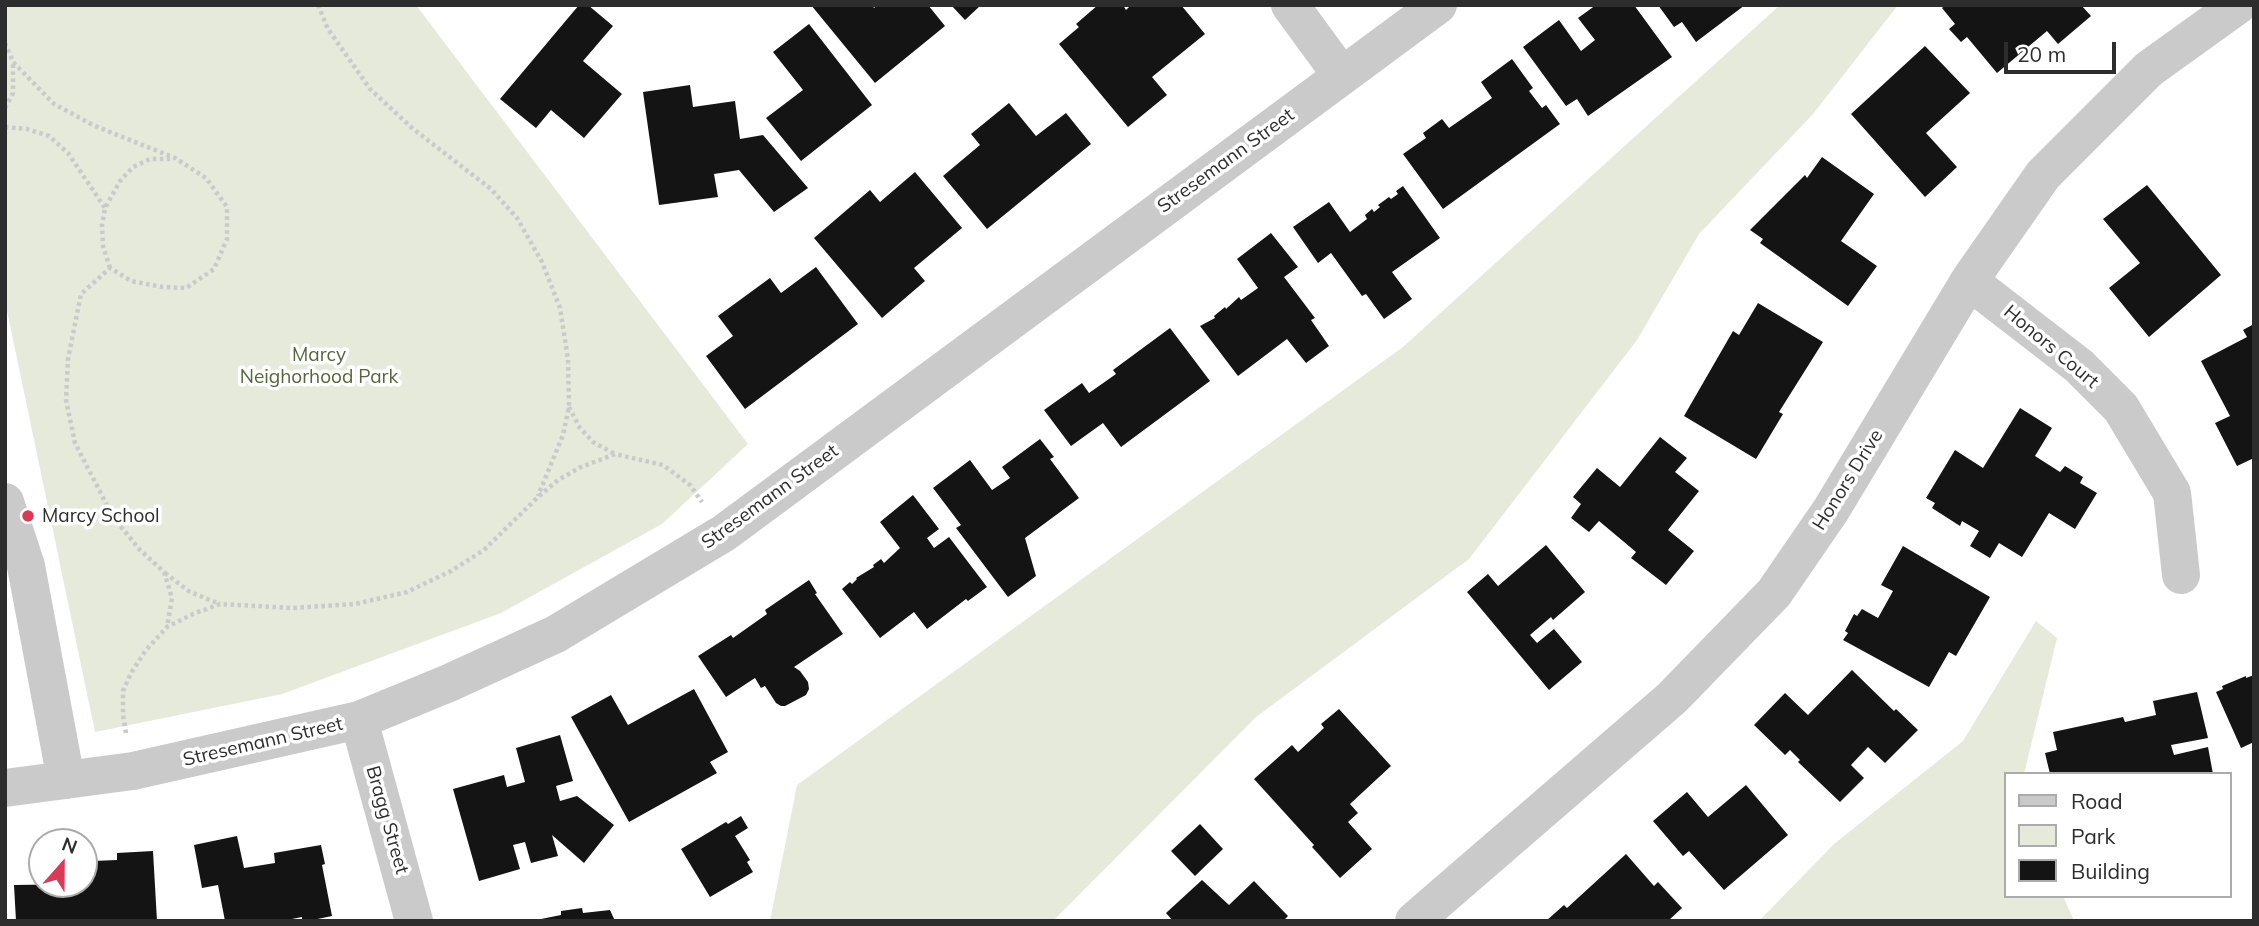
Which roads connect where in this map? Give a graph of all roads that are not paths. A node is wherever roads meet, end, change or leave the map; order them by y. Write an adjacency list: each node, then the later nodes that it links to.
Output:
1 (1290, 5): 4 (street)
2 (1438, 5): 4 (street, Stresemann Street)
3 (2238, 5): 5 (street, Honors Drive)
4 (1342, 76): 8 (street, Stresemann Street)
5 (1969, 281): 7 (street, Honors Court); 12 (street, Honors Drive)
6 (5, 502): 9 (street)
7 (2181, 575)
8 (359, 720): 9 (street, Stresemann Street); 11 (street, Bragg Street)
9 (66, 780): 10 (street, Stresemann Street)
10 (5, 788)
11 (414, 921)
12 (1414, 921)

